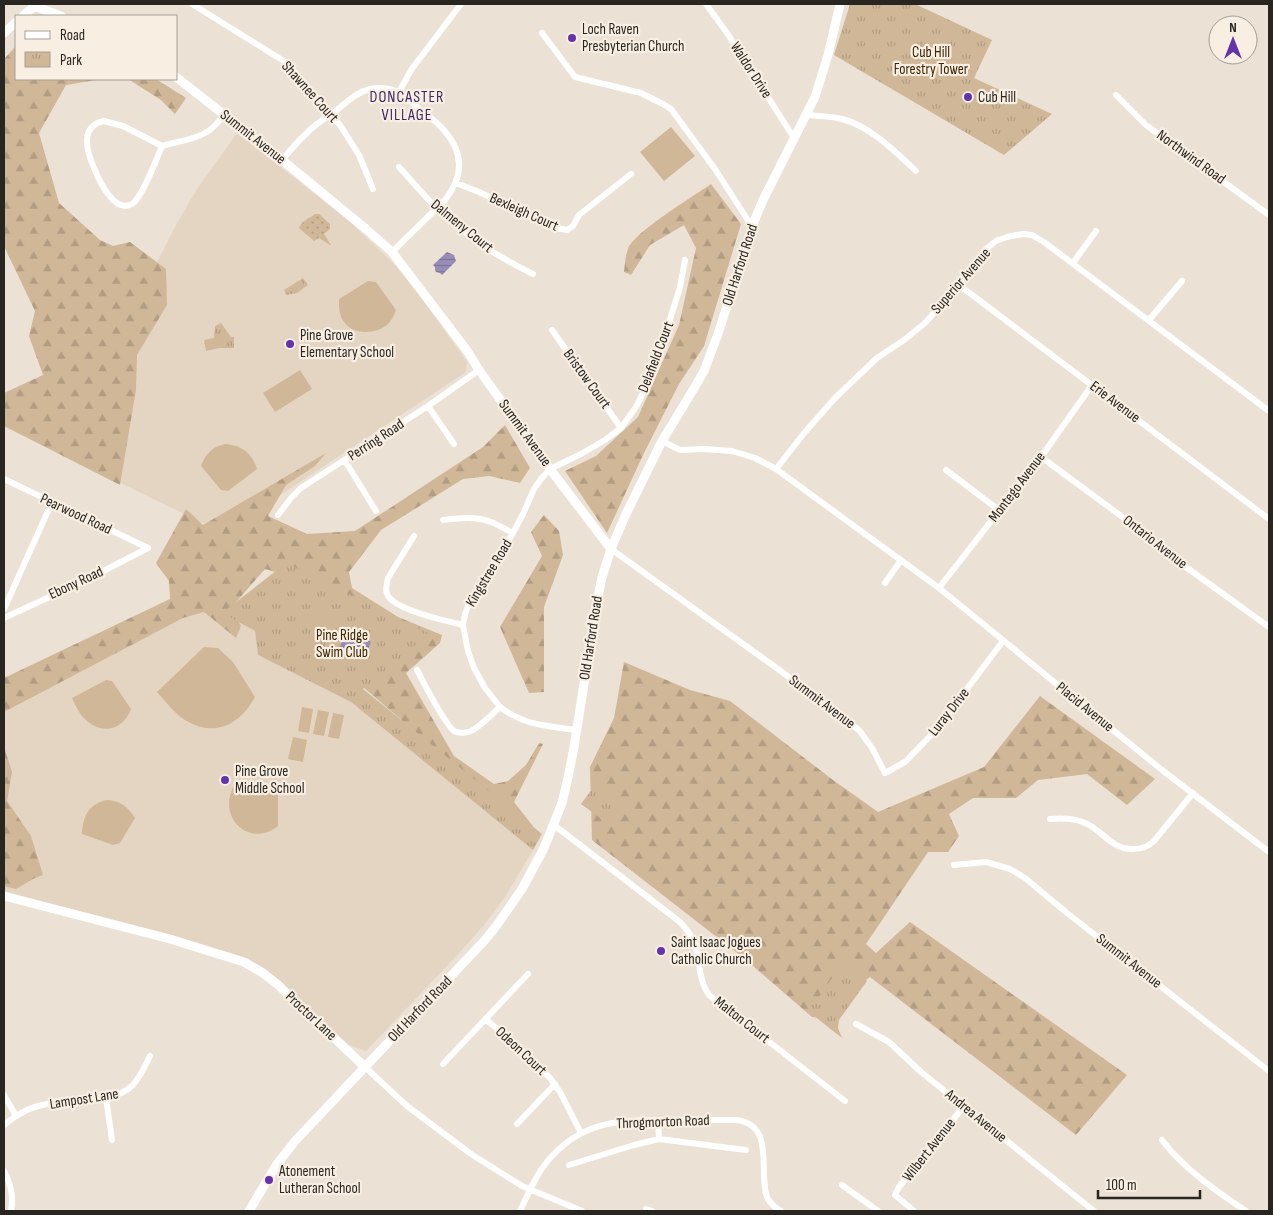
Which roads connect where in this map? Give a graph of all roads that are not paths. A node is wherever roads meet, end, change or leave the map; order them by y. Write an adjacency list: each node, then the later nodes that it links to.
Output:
1 (192, 4): 15 (street, Shawnee Court)
2 (462, 4): 12 (street)
3 (706, 4): 17 (street, Waldor Drive)
4 (840, 4): 16 (street, Old Harford Road)
5 (33, 5): 6 (street); 7 (street)
6 (24, 15)
7 (58, 15)
8 (15, 23): 9 (street)
9 (4, 33)
10 (542, 33): 27 (street)
11 (178, 79): 14 (street, Summit Avenue)
12 (399, 92): 15 (street); 23 (street)
13 (1116, 95): 26 (street, Northwind Road)
14 (224, 115): 18 (street); 19 (street, Summit Avenue)
15 (331, 115): 19 (street); 24 (street, Shawnee Court)
16 (806, 115): 17 (street, Old Harford Road); 21 (street)
17 (794, 138): 27 (street, Old Harford Road)
18 (162, 146): 18 (street)
19 (282, 160): 29 (street, Summit Avenue)
20 (399, 167): 25 (street, Dalmeny Court)
21 (916, 171)
22 (631, 174): 23 (street, Bexleigh Court)
23 (456, 183): 25 (street)
24 (373, 189)
25 (437, 209): 29 (street); 32 (street, Dalmeny Court)
26 (1269, 215)
27 (753, 224): 42 (street, Old Harford Road)
28 (1096, 231): 31 (street)
29 (392, 252): 37 (street, Summit Avenue)
30 (685, 260): 41 (street, Delafield Court)
31 (1073, 263): 34 (street, Superior Avenue); 35 (street, Superior Avenue)
32 (533, 274)
33 (1182, 280): 35 (street)
34 (959, 285): 38 (street, Erie Avenue); 47 (street, Superior Avenue)
35 (1149, 320): 40 (street, Superior Avenue)
36 (552, 330): 41 (street, Bristow Court)
37 (479, 370): 39 (street, Perring Road); 46 (street, Summit Avenue)
38 (1092, 385): 44 (street, Montego Avenue); 54 (street, Erie Avenue)
39 (428, 406): 43 (street); 45 (street, Perring Road)
40 (1269, 411)
41 (621, 428): 46 (street, Delafield Court)
42 (662, 441): 47 (street, Placid Avenue); 59 (street, Old Harford Road)
43 (454, 444)
44 (1041, 457): 52 (street, Montego Avenue); 66 (street, Ontario Avenue)
45 (345, 461): 51 (street); 53 (street, Perring Road)
46 (550, 469): 56 (street, Kingstree Road); 59 (street, Summit Avenue)
47 (776, 469): 60 (street, Placid Avenue)
48 (946, 470): 52 (street)
49 (4, 479): 50 (street, Pearwood Road)
50 (52, 502): 58 (street, Pearwood Road); 63 (street)
51 (376, 511)
52 (1000, 511): 62 (street, Montego Avenue)
53 (278, 515)
54 (1269, 519)
55 (443, 520): 56 (street)
56 (513, 533): 65 (street, Kingstree Road)
57 (414, 536): 65 (street)
58 (148, 548): 64 (street, Ebony Road)
59 (611, 549): 70 (street, Old Harford Road); 71 (street, Summit Avenue)
60 (901, 560): 61 (street); 62 (street, Placid Avenue)
61 (885, 583)
62 (939, 588): 67 (street, Placid Avenue)
63 (4, 609)
64 (4, 618)
65 (463, 625): 69 (street, Kingstree Road)
66 (1269, 627)
67 (1003, 641): 71 (street, Luray Drive); 72 (street, Placid Avenue)
68 (417, 670): 69 (street)
69 (500, 707): 70 (street)
70 (577, 730): 74 (street, Old Harford Road)
71 (885, 773)
72 (1193, 793): 73 (street); 75 (street, Placid Avenue)
73 (1050, 819)
74 (554, 825): 83 (street, Old Harford Road); 88 (street, Malton Court)
75 (1269, 852)
76 (954, 865): 84 (street, Summit Avenue)
77 (4, 896): 83 (street, Proctor Lane)
78 (528, 974): 79 (street, Odeon Court)
79 (485, 1019): 82 (street, Odeon Court); 85 (street, Odeon Court)
80 (856, 1024): 89 (street, Andrea Avenue)
81 (150, 1056): 87 (street, Lampost Lane)
82 (443, 1064)
83 (365, 1067): 102 (street, Proctor Lane); 104 (street, Old Harford Road)
84 (1269, 1071)
85 (555, 1084): 92 (street, Odeon Court); 94 (street, Odeon Court)
86 (4, 1095): 90 (street)
87 (106, 1098): 90 (street, Lampost Lane); 96 (street)
88 (845, 1101)
89 (964, 1106): 109 (street, Wilbert Avenue); 110 (street, Andrea Avenue)
90 (16, 1116): 93 (street, Lampost Lane)
91 (658, 1120): 94 (street, Throgmorton Road); 95 (street); 107 (street, Throgmorton Road)
92 (517, 1124)
93 (4, 1125)
94 (581, 1133): 102 (street, Throgmorton Road)
95 (659, 1139): 98 (street); 99 (street)
96 (112, 1140)
97 (1162, 1140): 111 (street)
98 (746, 1150)
99 (569, 1165)
100 (4, 1171): 103 (street)
101 (842, 1185): 108 (street)
102 (531, 1189): 105 (street, Throgmorton Road); 106 (street, Proctor Lane)
103 (11, 1211)
104 (249, 1211)
105 (520, 1211)
106 (582, 1211)
107 (780, 1211)
108 (878, 1211)
109 (914, 1211)
110 (1094, 1211)
111 (1246, 1211)

